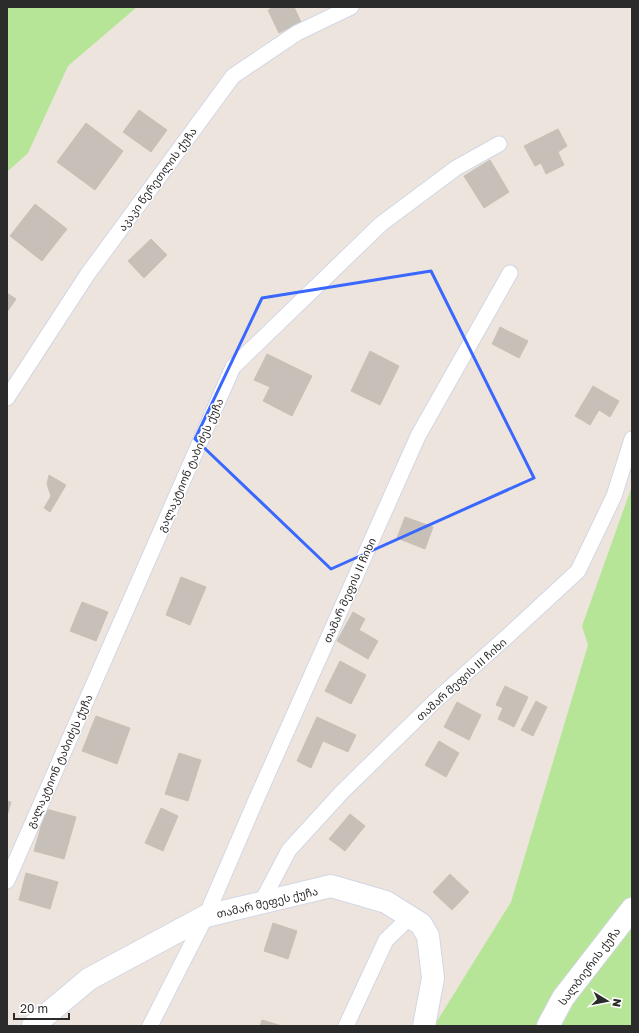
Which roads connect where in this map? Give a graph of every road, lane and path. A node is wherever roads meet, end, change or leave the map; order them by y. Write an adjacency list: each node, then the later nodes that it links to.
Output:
1 (351, 7): 4 (street, აკაკი წერეთლის ქუჩა)
2 (499, 144): 6 (street, გალაკტიონ ტაბიძეს ქუჩა)
3 (510, 273): 9 (street, თამარ მეფის II ჩიხი)
4 (7, 398)
5 (632, 439): 7 (street, თამარ მეფის III ჩიხი)
6 (7, 881)
7 (261, 903): 9 (street, თამარ მეფეს ქუჩა); 10 (street, თამარ მეფეს ქუჩა)
8 (632, 909): 15 (street, სალბიერის ქუჩა)
9 (206, 916): 11 (street, თამარ მეფეს ქუჩა); 12 (street, თამარ მეფის II ჩიხი)
10 (410, 917): 13 (street); 14 (street, თამარ მეფეს ქუჩა)
11 (33, 1026)
12 (150, 1026)
13 (346, 1026)
14 (424, 1026)
15 (548, 1026)

